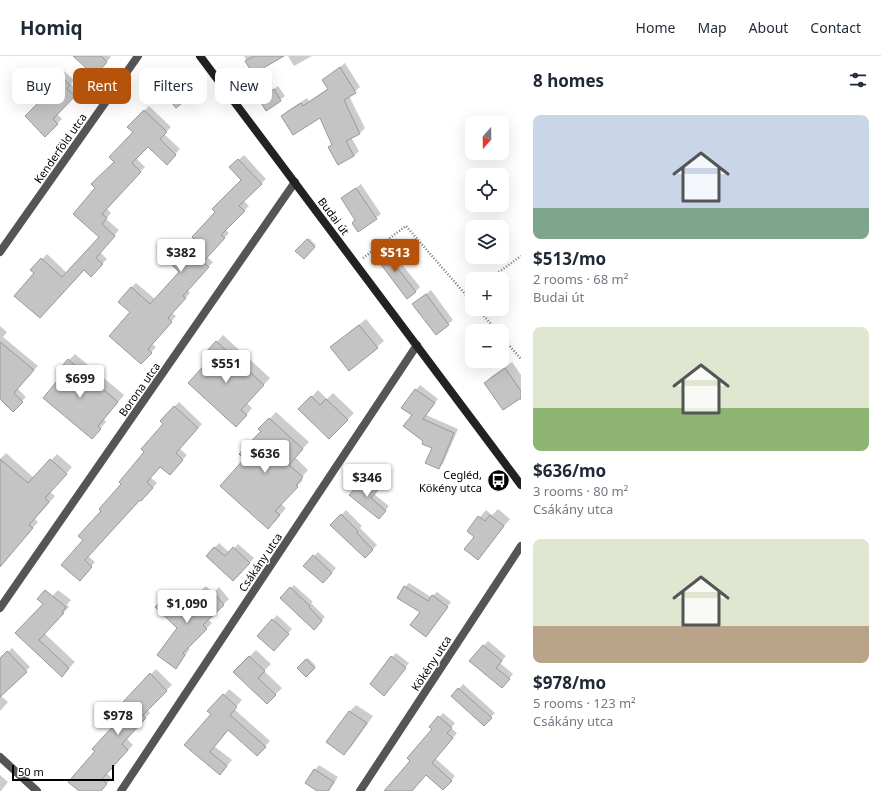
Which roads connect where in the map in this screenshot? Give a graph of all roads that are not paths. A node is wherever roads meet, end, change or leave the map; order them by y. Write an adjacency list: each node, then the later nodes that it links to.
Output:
1 (138, 56): 4 (street, Kenderföld utca)
2 (200, 56): 3 (street, Budai út)
3 (295, 182): 5 (street, Budai út); 8 (street, Borona utca)
4 (0, 252)
5 (417, 345): 6 (street, Budai út); 11 (street, Csákány utca)
6 (521, 485)
7 (521, 546): 12 (street, Kökény utca)
8 (0, 608)
9 (0, 757): 10 (street)
10 (37, 791)
11 (121, 791)
12 (360, 791)

